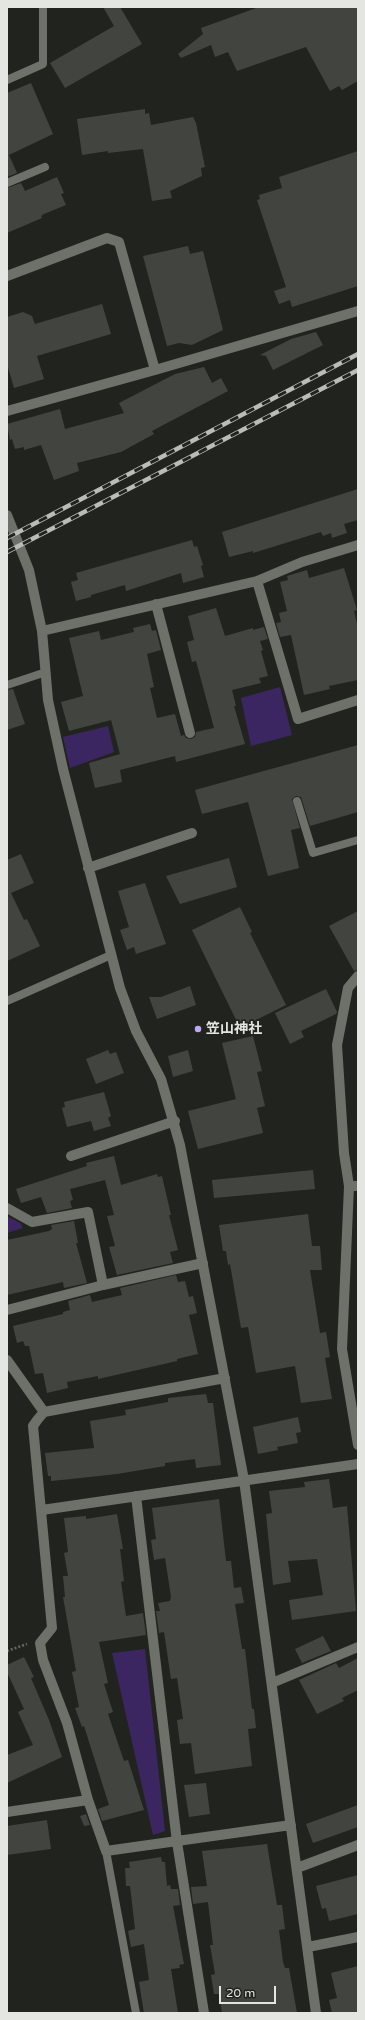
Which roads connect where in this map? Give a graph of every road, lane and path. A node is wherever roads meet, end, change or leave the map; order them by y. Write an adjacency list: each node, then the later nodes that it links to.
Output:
1 (43, 7): 2 (lane)
2 (7, 80)
3 (45, 167): 4 (lane)
4 (7, 183)
5 (7, 276): 7 (street)
6 (358, 311): 7 (street)
7 (155, 370): 8 (street)
8 (7, 411)
9 (7, 515): 13 (street)
10 (358, 546): 11 (street)
11 (257, 581): 12 (street); 16 (street)
12 (156, 604): 13 (street); 17 (street)
13 (42, 631): 14 (street)
14 (46, 672): 15 (lane); 21 (street)
15 (7, 685)
16 (358, 700)
17 (190, 733)
18 (297, 801): 20 (lane)
19 (192, 833): 21 (street)
20 (358, 840)
21 (88, 868): 22 (street)
22 (111, 955): 24 (lane); 25 (street)
23 (358, 976): 27 (street)
24 (7, 1001)
25 (175, 1121): 26 (street); 29 (street)
26 (71, 1156)
27 (354, 1186): 35 (street)
28 (7, 1208): 30 (street)
29 (203, 1263): 30 (street); 33 (street)
30 (103, 1285): 31 (street)
31 (7, 1310)
32 (7, 1360): 34 (street)
33 (225, 1378): 34 (street); 37 (street)
34 (44, 1412): 39 (street)
35 (358, 1445)
36 (358, 1464): 37 (street)
37 (244, 1480): 38 (street); 43 (street)
38 (136, 1496): 39 (street); 47 (street)
39 (42, 1510): 40 (street)
40 (40, 1643): 42 (path); 44 (street)
41 (358, 1647): 43 (street)
42 (7, 1651)
43 (272, 1683): 46 (street)
44 (88, 1800): 45 (street); 49 (street)
45 (7, 1812)
46 (291, 1826): 47 (street); 50 (street)
47 (177, 1842): 49 (street); 54 (street)
48 (358, 1845): 50 (street)
49 (106, 1851): 53 (lane)
50 (297, 1868): 52 (street)
51 (358, 1937): 52 (street)
52 (308, 1948): 55 (street)
53 (136, 2013)
54 (204, 2013)
55 (316, 2013)

